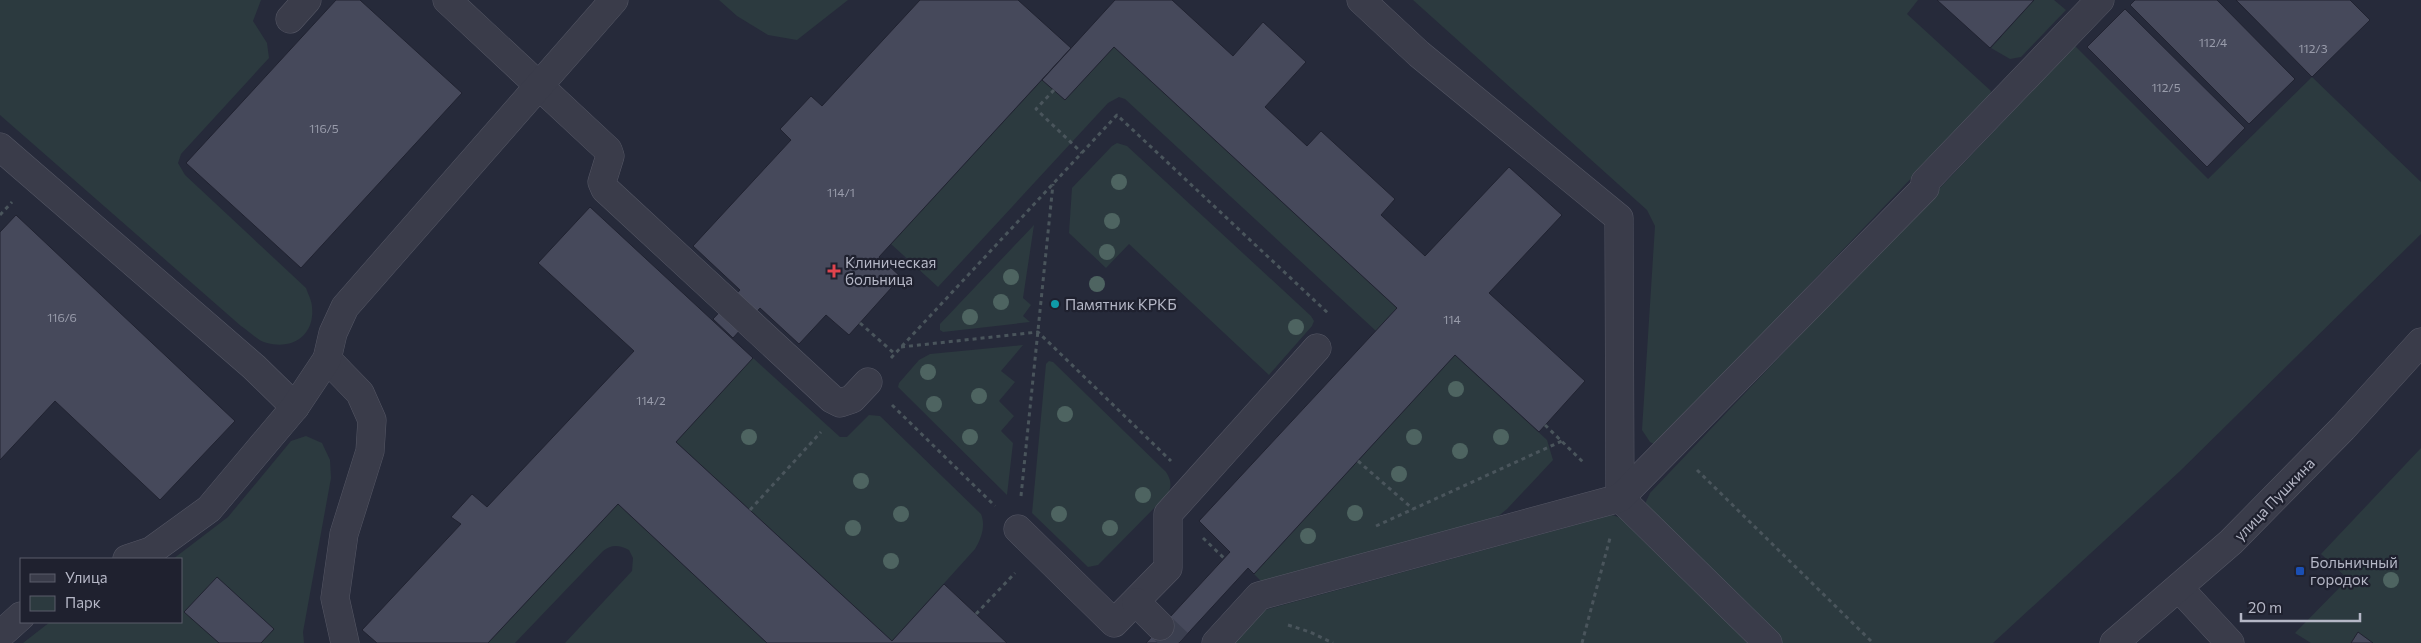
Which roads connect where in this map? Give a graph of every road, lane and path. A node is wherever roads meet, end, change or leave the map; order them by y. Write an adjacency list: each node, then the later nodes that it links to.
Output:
1 (447, 0): 5 (street)
2 (614, 0): 5 (street)
3 (1361, 0): 23 (street)
4 (2100, 0): 20 (street)
5 (537, 85): 16 (street); 17 (street)
6 (1054, 90): 8 (path)
7 (0, 147): 18 (street)
8 (1082, 153): 9 (path); 14 (path)
9 (1053, 184): 11 (path); 13 (path)
10 (860, 323): 15 (path)
11 (1038, 332): 13 (path); 22 (path); 26 (path)
12 (2421, 342): 29 (street, улица Пушкина)
13 (901, 347): 15 (path)
14 (1317, 348): 22 (street)
15 (895, 354): 17 (path)
16 (327, 359): 18 (street); 36 (street)
17 (860, 390): 25 (path); 26 (path)
18 (295, 407): 28 (street)
19 (1546, 425): 24 (path)
20 (1672, 445): 23 (street); 40 (path)
21 (1358, 461): 24 (path)
22 (1195, 484): 31 (street)
23 (1620, 498): 37 (street); 38 (path); 39 (street)
24 (1413, 509): 27 (path)
25 (750, 510)
26 (1018, 529): 31 (street)
27 (1368, 530)
28 (130, 558)
29 (2179, 588): 41 (street, улица Пушкина); 42 (street)
30 (993, 596): 32 (path)
31 (1136, 602): 34 (street)
32 (976, 614)
33 (20, 617): 35 (street)
34 (1160, 626)
35 (0, 635)
36 (344, 643)
37 (1216, 643)
38 (1582, 643)
39 (1768, 643)
40 (1873, 643)
41 (2114, 643)
42 (2230, 643)

